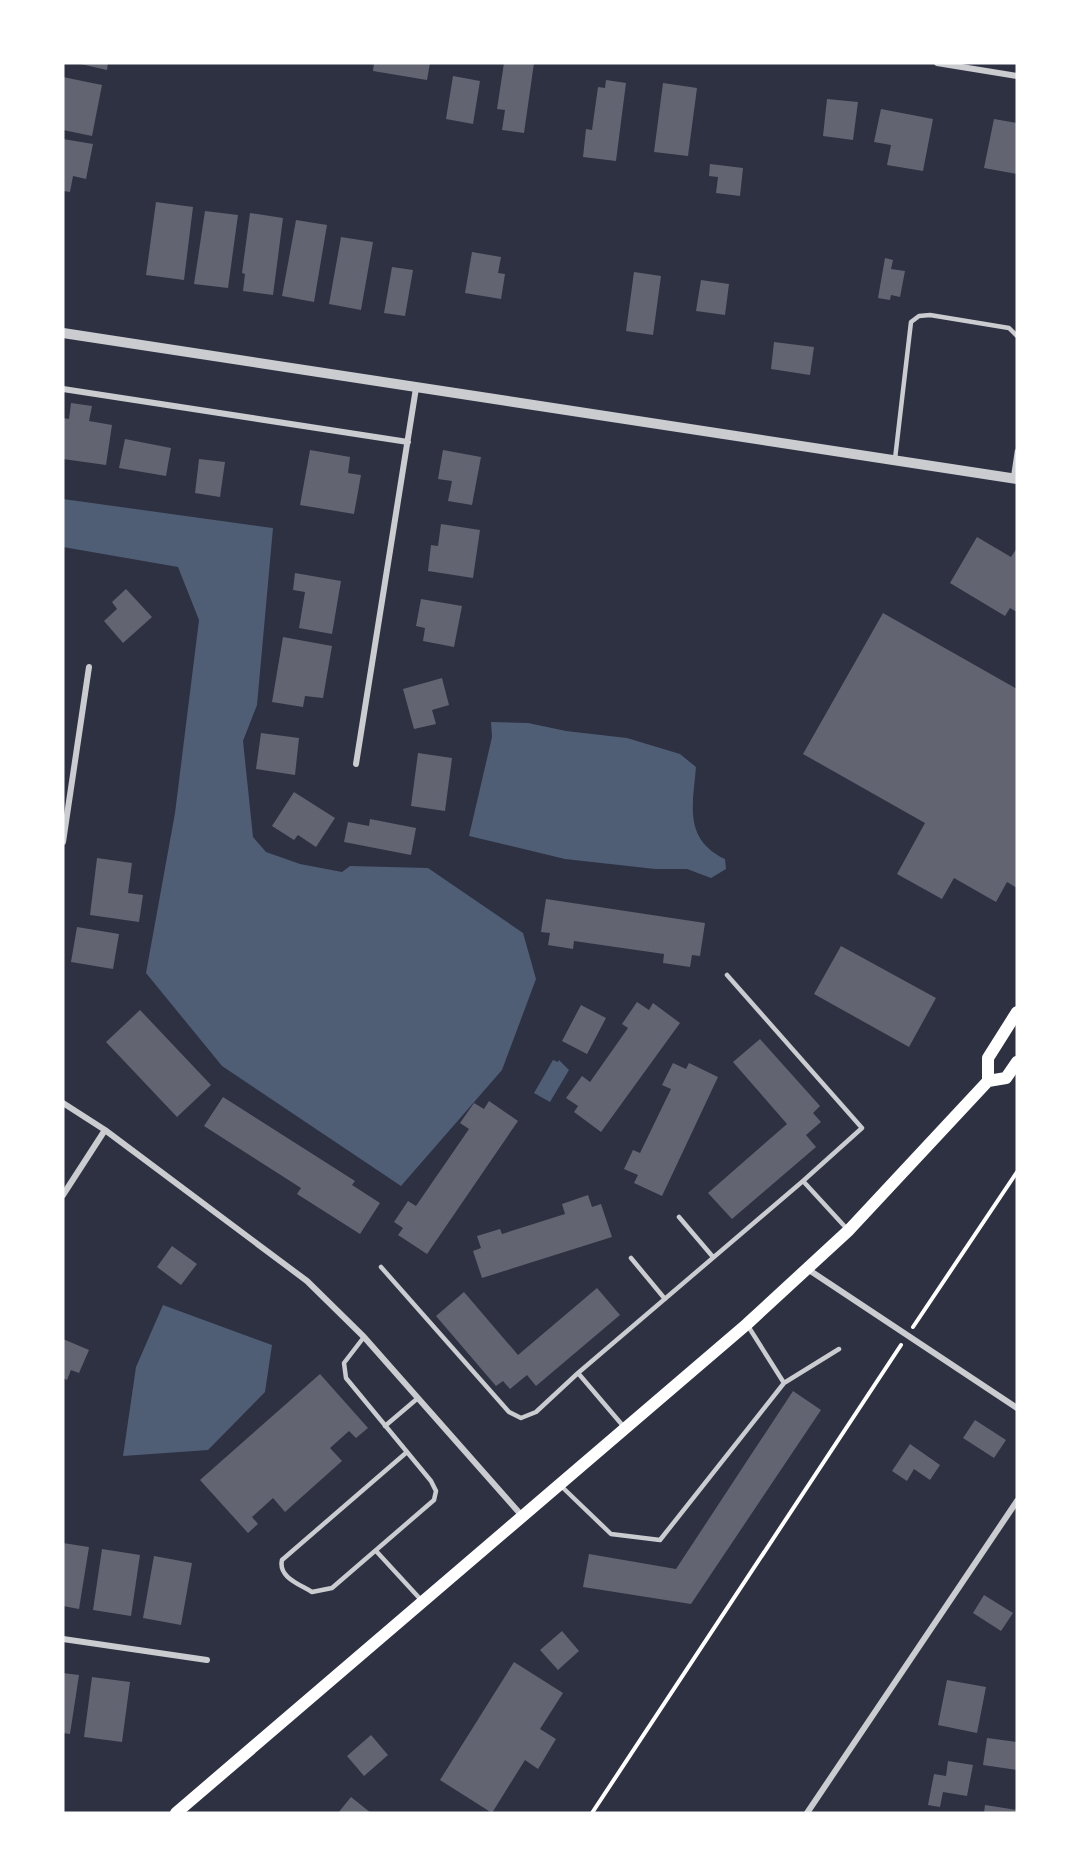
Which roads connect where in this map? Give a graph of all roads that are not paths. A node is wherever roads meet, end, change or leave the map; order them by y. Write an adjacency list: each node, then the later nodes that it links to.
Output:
1 (937, 63): 2 (street)
2 (1017, 76)
3 (63, 333): 5 (street)
4 (1017, 336): 9 (lane)
5 (416, 388): 7 (street); 9 (street)
6 (63, 389): 7 (street)
7 (408, 442): 12 (street)
8 (1017, 451): 10 (lane)
9 (895, 461): 10 (street)
10 (1015, 478)
11 (89, 667): 13 (street)
12 (356, 764)
13 (63, 842)
14 (727, 975): 20 (lane)
15 (1017, 1012): 17 (main road)
16 (1017, 1062): 17 (main road)
17 (988, 1081): 23 (main road)
18 (63, 1103): 19 (street)
19 (105, 1130): 21 (street); 30 (street)
20 (803, 1181): 23 (lane); 24 (lane)
21 (63, 1195)
22 (679, 1217): 24 (lane)
23 (849, 1230): 27 (main road)
24 (713, 1257): 28 (lane)
25 (631, 1258): 28 (lane)
26 (381, 1267): 32 (lane)
27 (805, 1268): 29 (main road); 35 (street)
28 (664, 1299): 32 (lane)
29 (747, 1324): 33 (lane); 37 (main road)
30 (364, 1337): 34 (street); 36 (lane)
31 (839, 1349): 33 (lane)
32 (578, 1372): 37 (lane)
33 (784, 1383): 39 (lane)
34 (418, 1398): 36 (lane); 41 (street)
35 (1017, 1408)
36 (385, 1426): 38 (lane)
37 (626, 1429): 39 (main road)
38 (407, 1452): 42 (lane); 42 (lane)
39 (560, 1485): 41 (main road)
40 (1017, 1501): 47 (street)
41 (523, 1517): 43 (main road)
42 (377, 1552): 43 (lane)
43 (423, 1602): 46 (main road)
44 (63, 1639): 45 (street)
45 (207, 1660)
46 (176, 1813)
47 (807, 1813)

